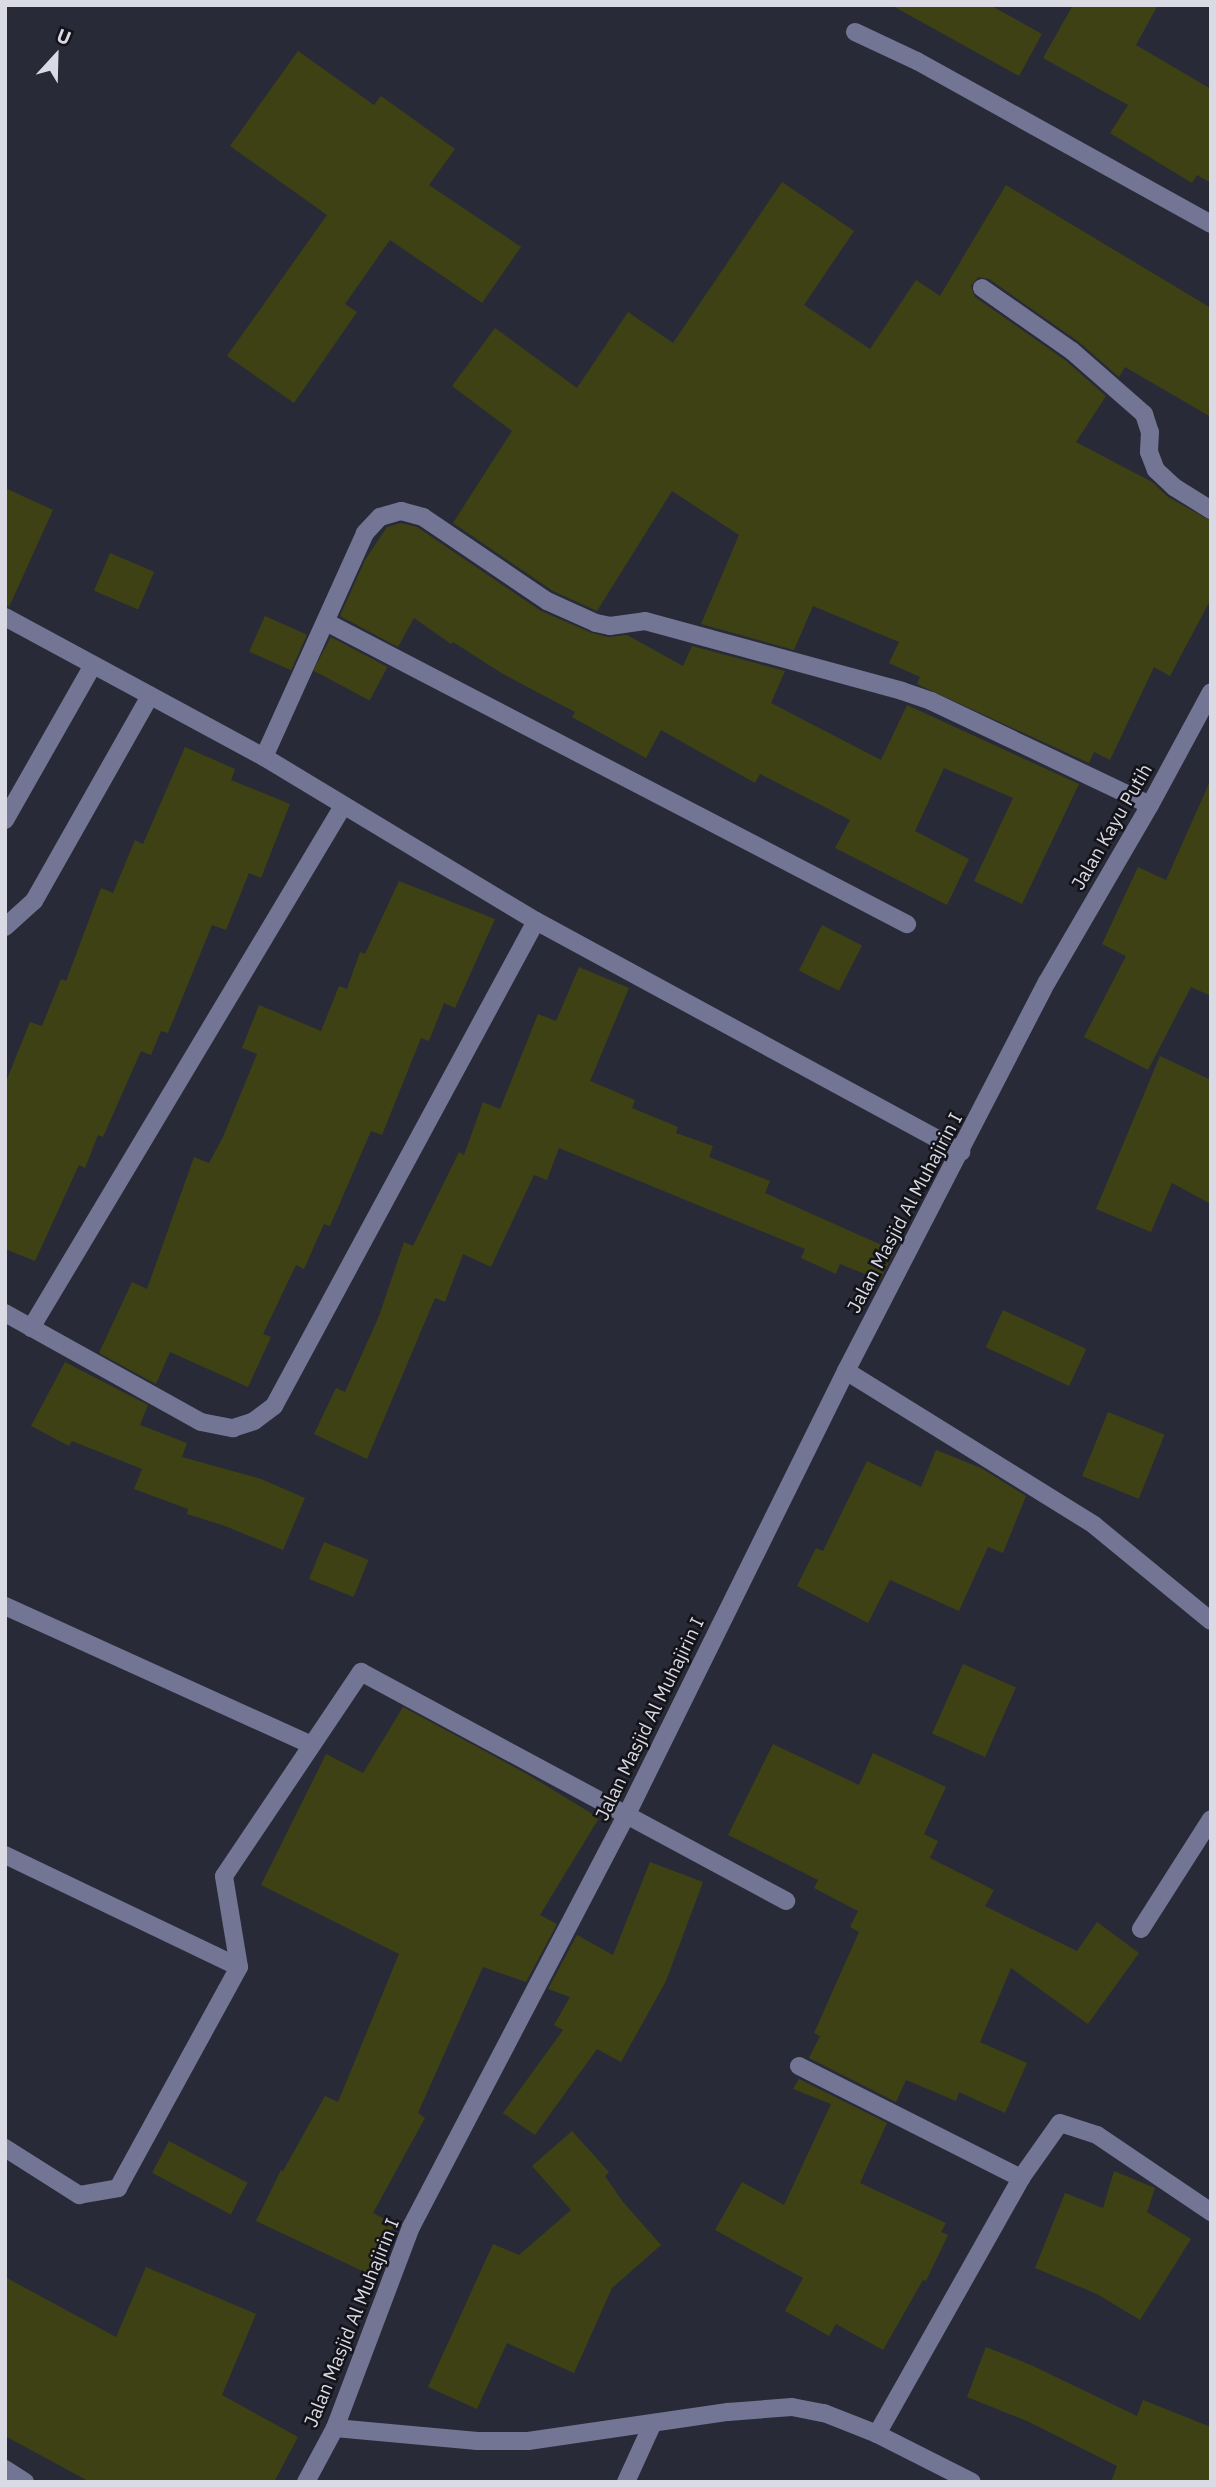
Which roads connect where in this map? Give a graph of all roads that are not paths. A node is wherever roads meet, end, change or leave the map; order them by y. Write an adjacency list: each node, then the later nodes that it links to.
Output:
1 (855, 32): 2 (street)
2 (1211, 224)
3 (982, 288): 4 (street)
4 (1211, 510)
5 (5, 617): 7 (street)
6 (326, 622): 10 (street); 11 (street); 15 (street)
7 (93, 665): 9 (street); 13 (street)
8 (1211, 692): 11 (street, Jalan Kayu Putih)
9 (150, 696): 10 (street); 16 (street)
10 (264, 757): 12 (street)
11 (1150, 805): 17 (street, Jalan Kayu Putih)
12 (343, 806): 14 (street); 20 (street)
13 (5, 820)
14 (536, 921): 18 (street); 20 (street)
15 (907, 924)
16 (5, 927)
17 (1047, 982): 18 (street, Jalan Masjid Al Muhajirin I)
18 (961, 1152): 21 (street, Jalan Masjid Al Muhajirin I)
19 (5, 1313): 20 (street)
20 (31, 1328)
21 (846, 1371): 23 (street); 25 (street, Jalan Masjid Al Muhajirin I)
22 (5, 1605): 24 (street)
23 (1211, 1621)
24 (311, 1745): 25 (street); 30 (street)
25 (627, 1814): 28 (street); 36 (street, Jalan Masjid Al Muhajirin I)
26 (1211, 1819): 29 (street)
27 (5, 1855): 30 (street)
28 (786, 1901)
29 (1141, 1929)
30 (239, 1967): 32 (street)
31 (799, 2066): 33 (street)
32 (5, 2148)
33 (1021, 2178): 34 (street); 37 (street)
34 (1211, 2212)
35 (652, 2425): 36 (street); 37 (street); 41 (street)
36 (335, 2428): 40 (street, Jalan Masjid Al Muhajirin I)
37 (877, 2434): 42 (street)
38 (5, 2469): 39 (street)
39 (25, 2482)
40 (306, 2482)
41 (626, 2482)
42 (972, 2482)

